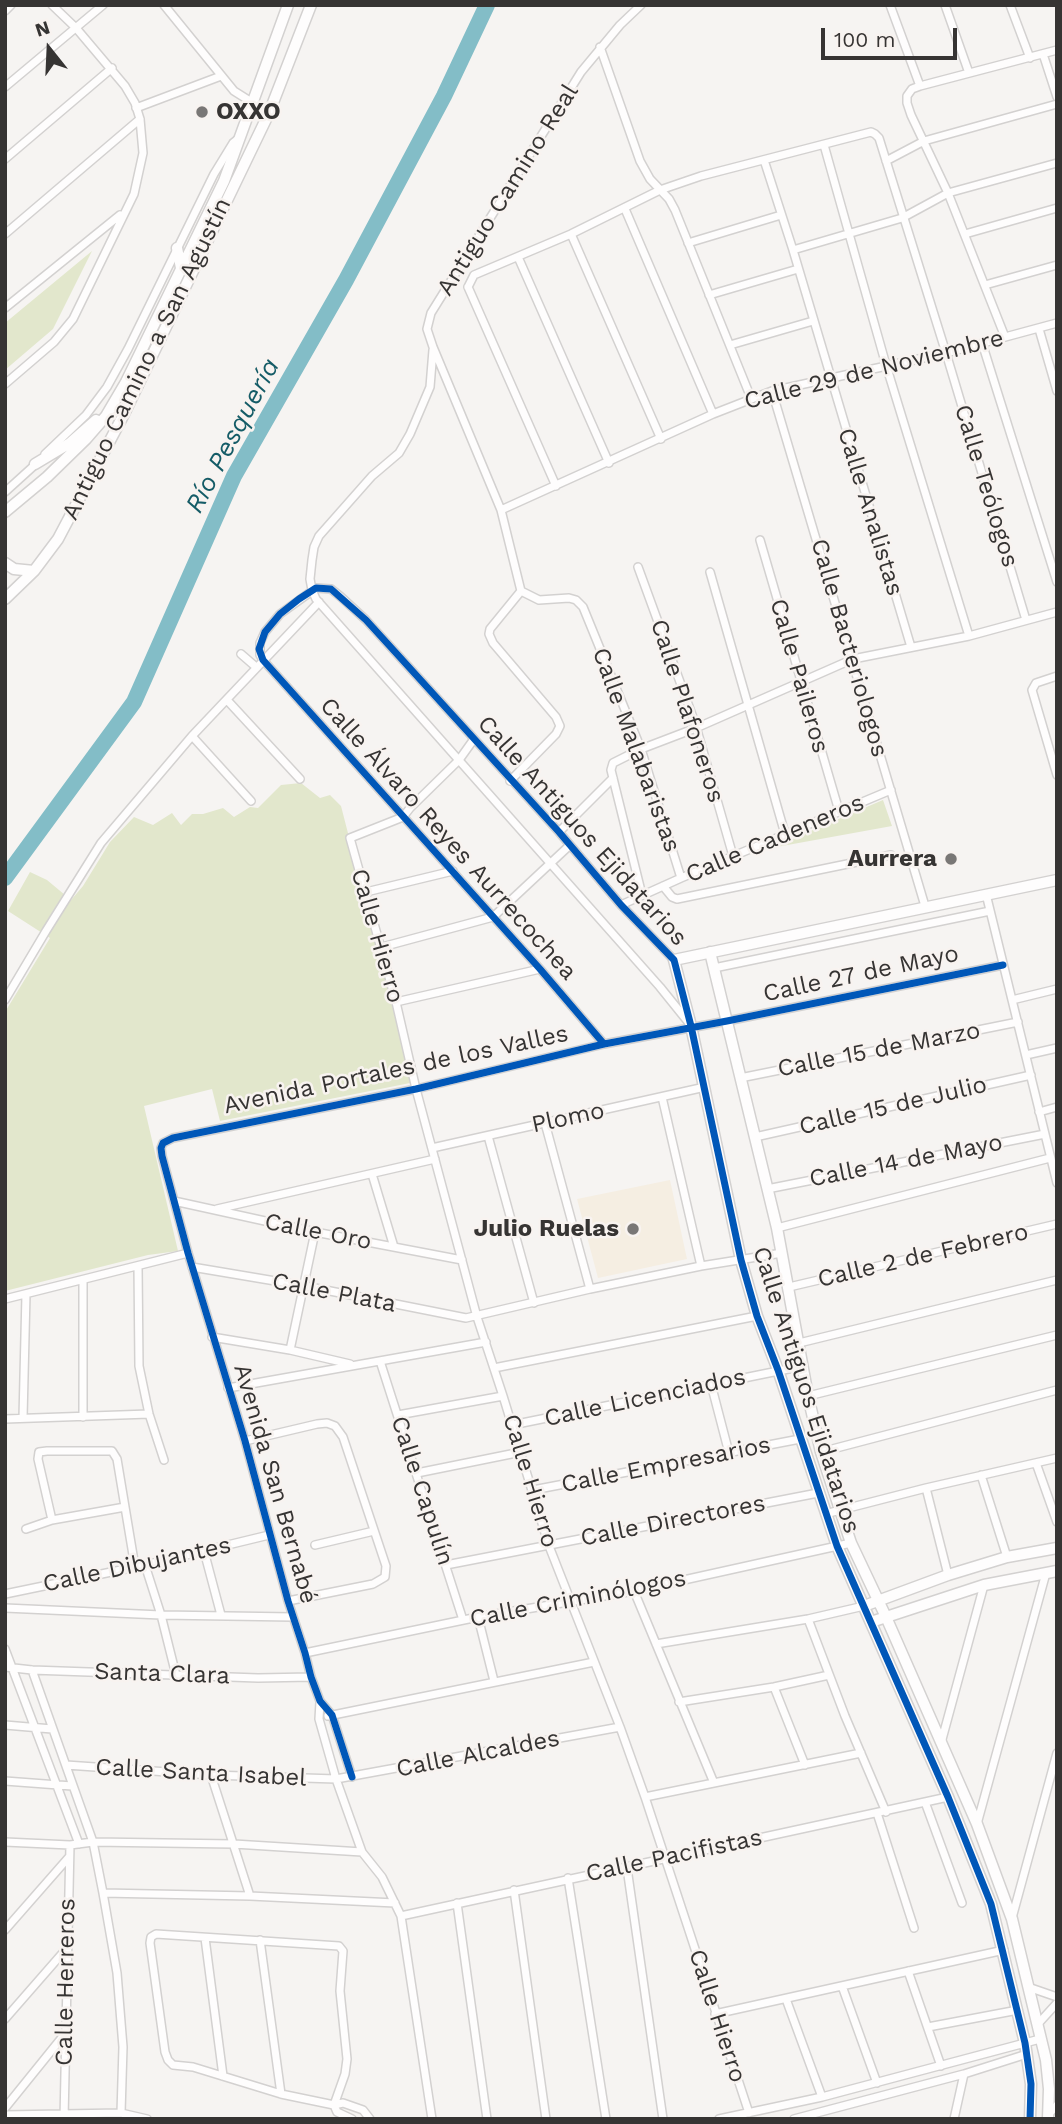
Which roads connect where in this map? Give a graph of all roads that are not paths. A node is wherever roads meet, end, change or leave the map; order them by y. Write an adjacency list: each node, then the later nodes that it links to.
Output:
1 (11, 5): 11 (street)
2 (52, 5): 12 (street)
3 (103, 5): 12 (street)
4 (164, 5): 19 (street)
5 (288, 5): 23 (street, Antiguo Camino a San Agustín)
6 (311, 5): 26 (street, Antiguo Camino a San Agustín)
7 (641, 5): 13 (street, Antiguo Camino Real)
8 (890, 5): 20 (street)
9 (945, 5): 18 (street)
10 (1010, 5): 16 (street)
11 (5, 10)
12 (76, 28): 17 (street); 21 (street)
13 (600, 47): 35 (street); 51 (street, Antiguo Camino Real)
14 (1057, 50): 15 (street)
15 (1043, 54): 16 (street); 22 (street)
16 (1030, 58): 18 (street)
17 (112, 68): 25 (street); 31 (street)
18 (969, 73): 20 (street)
19 (221, 76): 23 (street); 25 (street)
20 (920, 86): 29 (street)
21 (5, 87)
22 (1057, 97)
23 (253, 103): 26 (street); 28 (street, Antiguo Camino a San Agustín)
24 (1057, 104): 29 (street)
25 (136, 108): 27 (street)
26 (269, 113): 88 (street, Antiguo Camino a San Agustín)
27 (140, 119): 39 (street); 42 (street)
28 (239, 139): 47 (street); 52 (street, Antiguo Camino a San Agustín)
29 (924, 141): 33 (street); 36 (street)
30 (824, 145): 32 (street); 33 (street, Calle Teólogos); 45 (street)
31 (5, 159)
32 (764, 160): 35 (street); 40 (street, Calle Analistas)
33 (886, 161): 41 (street, Calle Teólogos)
34 (1057, 163): 36 (street)
35 (660, 190): 38 (street); 46 (street)
36 (948, 193): 41 (street); 44 (street)
37 (1057, 208): 44 (street)
38 (625, 209): 43 (street); 77 (street)
39 (123, 213): 59 (street); 71 (street)
40 (781, 215): 46 (street); 48 (street, Calle Analistas)
41 (902, 218): 45 (street); 67 (street, Calle Teólogos)
42 (5, 234)
43 (571, 234): 49 (street); 78 (street)
44 (965, 234): 56 (street)
45 (850, 235): 48 (street); 68 (street)
46 (688, 243): 58 (street)
47 (177, 248): 52 (street); 80 (street)
48 (793, 250): 53 (street, Calle Analistas)
49 (518, 257): 54 (street); 79 (street)
50 (1057, 265): 56 (street)
51 (460, 267): 54 (street); 55 (street, Antiguo Camino Real)
52 (182, 269): 76 (street, Antiguo Camino a San Agustín)
53 (798, 269): 58 (street); 60 (street, Calle Analistas)
54 (474, 275): 57 (street)
55 (453, 279): 57 (street); 66 (street, Antiguo Camino Real)
56 (985, 285): 63 (street)
57 (468, 287): 81 (street)
58 (709, 295): 65 (street)
59 (5, 308)
60 (813, 321): 65 (street); 69 (street, Calle Analistas)
61 (1057, 323): 62 (street, Calle 29 de Noviembre)
62 (1038, 329): 63 (street, Calle 29 de Noviembre); 74 (street)
63 (1005, 337): 64 (street, Calle 29 de Noviembre)
64 (982, 343): 67 (street, Calle 29 de Noviembre); 90 (street)
65 (730, 345): 75 (street)
66 (433, 348): 70 (street); 72 (street)
67 (946, 353): 68 (street, Calle 29 de Noviembre); 96 (street, Calle Teólogos)
68 (886, 365): 69 (street, Calle 29 de Noviembre); 97 (street)
69 (829, 377): 73 (street, Calle 29 de Noviembre); 98 (street, Calle Analistas)
70 (447, 382): 72 (street); 83 (street)
71 (5, 383)
72 (429, 387): 91 (street)
73 (772, 391): 75 (street, Calle 29 de Noviembre); 100 (street, Calle Bacteriologos)
74 (1057, 391)
75 (751, 398): 77 (street, Calle 29 de Noviembre)
76 (114, 402): 80 (street); 84 (street, Antiguo Camino a San Agustín)
77 (713, 415): 78 (street, Calle 29 de Noviembre)
78 (661, 439): 79 (street, Calle 29 de Noviembre)
79 (609, 463): 81 (street, Calle 29 de Noviembre)
80 (35, 464): 82 (street)
81 (556, 486): 83 (street, Calle 29 de Noviembre)
82 (5, 492)
83 (501, 510): 92 (street)
84 (5, 512)
85 (760, 540): 104 (street, Calle Paileros)
86 (5, 563): 88 (street)
87 (638, 567): 107 (street, Calle Plafoneros)
88 (34, 571): 93 (street, Antiguo Camino a San Agustín)
89 (709, 572): 106 (street)
90 (1057, 582)
91 (312, 590): 94 (street, Calle Antiguos Ejidatarios); 101 (street); 109 (street, Calle Antiguos Ejidatarios)
92 (521, 590): 110 (street, Calle Malabaristas); 115 (street)
93 (7, 595)
94 (319, 602): 101 (street); 111 (street, Calle Antiguos Ejidatarios)
95 (1057, 612): 96 (street)
96 (1026, 620): 97 (street)
97 (969, 636): 98 (street)
98 (911, 647): 100 (street)
99 (241, 654): 102 (street)
100 (853, 659): 104 (street); 116 (street, Calle Bacteriologos)
101 (263, 660): 102 (street); 119 (street, Calle Álvaro Reyes Aurrecochea)
102 (256, 667): 105 (street)
103 (1057, 676): 112 (street)
104 (801, 683): 106 (street); 118 (street, Calle Paileros)
105 (227, 700): 108 (street); 114 (street)
106 (748, 706): 107 (street); 121 (street)
107 (696, 728): 110 (street); 124 (street, Calle Plafoneros)
108 (192, 736): 117 (street); 144 (street)
109 (474, 739): 111 (street); 115 (street, Calle Antiguos Ejidatarios)
110 (641, 748): 113 (street); 127 (street, Calle Malabaristas)
111 (459, 760): 119 (street); 125 (street, Calle Antiguos Ejidatarios)
112 (1057, 775)
113 (613, 778): 120 (street); 132 (street)
114 (300, 779)
115 (510, 780): 120 (street, Calle Antiguos Ejidatarios)
116 (891, 790): 118 (street, Calle Cadeneros); 134 (street, Calle Bacteriologos)
117 (251, 801)
118 (839, 811): 121 (street, Calle Cadeneros)
119 (403, 817): 126 (street, Calle Álvaro Reyes Aurrecochea); 130 (street, Calle Hierro)
120 (559, 832): 122 (street, Calle Antiguos Ejidatarios)
121 (785, 834): 124 (street, Calle Cadeneros)
122 (570, 845): 125 (street); 133 (street, Calle Antiguos Ejidatarios)
123 (891, 855): 129 (street)
124 (733, 856): 127 (street, Calle Cadeneros)
125 (550, 864): 136 (street); 149 (street, Calle Antiguos Ejidatarios)
126 (453, 871): 130 (street); 136 (street, Calle Álvaro Reyes Aurrecochea)
127 (681, 878): 129 (street, Calle Cadeneros)
128 (1057, 880): 131 (street)
129 (663, 886): 132 (street, Calle Cadeneros)
130 (366, 892): 137 (street, Calle Hierro)
131 (986, 894): 134 (street); 135 (street)
132 (642, 895): 133 (street, Calle Cadeneros)
133 (621, 905): 139 (street, Calle Antiguos Ejidatarios)
134 (925, 906): 138 (street)
135 (990, 911): 140 (street); 141 (street)
136 (493, 917): 137 (street); 142 (street, Calle Álvaro Reyes Aurrecochea)
137 (382, 947): 146 (street, Calle Hierro)
138 (710, 951): 139 (street); 141 (street, Calle Antiguos Ejidatarios)
139 (674, 960): 149 (street, Calle Antiguos Ejidatarios)
140 (1003, 965): 145 (street); 147 (street, Calle 27 de Mayo)
141 (714, 968): 147 (street, Calle Antiguos Ejidatarios)
142 (540, 969): 146 (street); 150 (street, Calle Álvaro Reyes Aurrecochea)
143 (1057, 989): 145 (street)
144 (5, 1000)
145 (1012, 1000): 148 (street)
146 (396, 1002): 156 (street, Calle Hierro)
147 (727, 1021): 149 (street, Calle 27 de Mayo); 154 (street, Calle Antiguos Ejidatarios)
148 (1018, 1022): 152 (street); 154 (street, Calle 15 de Marzo)
149 (691, 1026): 150 (street, Avenida Portales de los Valles); 155 (street, Calle Antiguos Ejidatarios)
150 (604, 1044): 156 (street, Avenida Portales de los Valles)
151 (1057, 1048): 152 (street)
152 (1026, 1055): 153 (street)
153 (1031, 1075): 159 (street); 163 (street, Calle 15 de Julio)
154 (740, 1079): 163 (street, Calle Antiguos Ejidatarios)
155 (705, 1087): 157 (street, Plomo); 181 (street, Calle Antiguos Ejidatarios)
156 (416, 1089): 164 (street, Calle Hierro); 165 (street, Avenida Portales de los Valles)
157 (662, 1097): 160 (street, Plomo); 183 (street)
158 (1057, 1107): 159 (street)
159 (1039, 1112): 161 (street)
160 (545, 1123): 162 (street, Plomo); 189 (street)
161 (1045, 1134): 166 (street); 171 (street, Calle 14 de Mayo)
162 (488, 1136): 164 (street, Plomo); 192 (street)
163 (755, 1137): 171 (street, Calle Antiguos Ejidatarios)
164 (432, 1148): 167 (street, Calle Hierro)
165 (162, 1156): 172 (street, Avenida San Bernabé)
166 (1050, 1158): 168 (street); 175 (street)
167 (435, 1159): 169 (street); 180 (street, Calle Hierro)
168 (1055, 1167): 170 (street)
169 (372, 1174): 173 (street); 177 (street)
170 (1057, 1182)
171 (767, 1189): 175 (street, Calle Antiguos Ejidatarios)
172 (174, 1201): 173 (street, Calle Oro); 178 (street, Avenida San Bernabé)
173 (213, 1210): 176 (street, Calle Oro)
174 (1057, 1224): 188 (street, Calle 2 de Febrero)
175 (777, 1228): 179 (street, Calle Antiguos Ejidatarios)
176 (315, 1232): 177 (street, Calle Oro); 187 (street)
177 (394, 1247): 180 (street, Calle Oro)
178 (188, 1253): 182 (street); 184 (street, Avenida San Bernabé)
179 (782, 1253): 181 (street); 188 (street, Calle Antiguos Ejidatarios)
180 (462, 1260): 194 (street, Calle Hierro)
181 (741, 1260): 183 (street); 193 (street, Calle Antiguos Ejidatarios)
182 (138, 1266): 185 (street); 210 (street)
183 (701, 1266): 189 (street)
184 (192, 1267): 187 (street, Calle Plata); 196 (street, Avenida San Bernabé)
185 (83, 1280): 190 (street); 212 (street)
186 (1057, 1280): 198 (street)
187 (305, 1286): 194 (street, Calle Plata); 199 (street)
188 (789, 1287): 198 (street, Calle Antiguos Ejidatarios)
189 (590, 1289): 192 (street)
190 (26, 1294): 191 (street); 213 (street)
191 (5, 1299)
192 (534, 1303): 194 (street)
193 (757, 1316): 203 (street); 204 (street, Calle Antiguos Ejidatarios)
194 (477, 1317): 197 (street, Calle Hierro)
195 (1057, 1335): 209 (street)
196 (212, 1338): 199 (street); 206 (street, Avenida San Bernabé)
197 (486, 1342): 200 (street); 203 (street, Calle Hierro)
198 (799, 1343): 202 (street, Calle Antiguos Ejidatarios)
199 (289, 1350): 201 (street)
200 (380, 1362): 201 (street); 211 (street, Calle Capulín)
201 (355, 1365): 206 (street)
202 (803, 1366): 204 (street, Calle Licenciados); 209 (street, Calle Antiguos Ejidatarios)
203 (494, 1368): 208 (street, Calle Hierro)
204 (778, 1370): 205 (street, Calle Licenciados); 216 (street, Calle Antiguos Ejidatarios)
205 (711, 1384): 215 (street, Calle Licenciados); 220 (street)
206 (228, 1388): 217 (street, Avenida San Bernabé)
207 (1057, 1390): 219 (street)
208 (503, 1396): 211 (street); 215 (street, Calle Hierro)
209 (808, 1396): 219 (street, Calle Antiguos Ejidatarios)
210 (149, 1414): 212 (street); 222 (street)
211 (398, 1415): 224 (street, Calle Capulín)
212 (83, 1417): 213 (street)
213 (23, 1418): 214 (street)
214 (5, 1419)
215 (512, 1425): 218 (street, Calle Hierro)
216 (800, 1439): 220 (street, Calle Empresarios); 228 (street, Calle Antiguos Ejidatarios)
217 (244, 1441): 235 (street); 236 (street, Avenida San Bernabé)
218 (521, 1452): 224 (street); 227 (street, Calle Hierro)
219 (821, 1452): 230 (street, Calle Antiguos Ejidatarios)
220 (729, 1453): 227 (street, Calle Empresarios)
221 (1057, 1458): 223 (street)
222 (164, 1460)
223 (1037, 1463): 225 (street); 233 (street)
224 (417, 1473): 245 (street, Calle Capulín)
225 (981, 1475): 226 (street); 243 (street)
226 (926, 1488): 230 (street); 248 (street)
227 (533, 1490): 239 (street, Calle Hierro)
228 (818, 1493): 231 (street, Calle Antiguos Ejidatarios); 239 (street, Calle Directores)
229 (125, 1507): 232 (street); 232 (street); 246 (street)
230 (839, 1510): 231 (street); 237 (street, Calle Antiguos Ejidatarios)
231 (825, 1514): 240 (street, Calle Antiguos Ejidatarios)
232 (52, 1520): 234 (street)
233 (1057, 1522)
234 (26, 1530)
235 (374, 1531): 238 (street); 252 (street)
236 (269, 1535): 242 (street, Calle Dibujantes); 252 (street, Avenida San Bernabé)
237 (851, 1543): 240 (street, Calle Criminólogos); 254 (street, Calle Antiguos Ejidatarios)
238 (315, 1545)
239 (549, 1546): 245 (street, Calle Directores); 253 (street, Calle Hierro)
240 (837, 1546): 250 (street, Calle Criminólogos); 255 (street, Calle Antiguos Ejidatarios)
241 (1057, 1548): 243 (street)
242 (204, 1551): 244 (street, Calle Dibujantes); 258 (street)
243 (1007, 1557): 248 (street)
244 (145, 1565): 246 (street, Calle Dibujantes); 257 (street)
245 (446, 1565): 263 (street, Calle Capulín)
246 (135, 1567): 251 (street, Calle Dibujantes)
247 (1051, 1572): 249 (street); 300 (street)
248 (948, 1575): 254 (street)
249 (984, 1585): 261 (street); 284 (street)
250 (634, 1591): 253 (street, Calle Criminólogos); 265 (street)
251 (5, 1594)
252 (288, 1601): 259 (street, Avenida San Bernabé)
253 (571, 1601): 260 (street, Calle Criminólogos); 268 (street, Calle Hierro)
254 (878, 1601): 255 (street); 261 (street, Calle Antiguos Ejidatarios)
255 (864, 1606): 262 (street); 264 (street, Calle Antiguos Ejidatarios)
256 (5, 1608): 257 (street)
257 (161, 1615): 258 (street); 271 (street)
258 (220, 1615): 259 (street)
259 (293, 1616): 267 (street, Avenida San Bernabé)
260 (478, 1617): 263 (street, Calle Criminólogos); 274 (street)
261 (886, 1617): 264 (street); 284 (street, Calle Antiguos Ejidatarios)
262 (808, 1619): 265 (street); 272 (street)
263 (463, 1620): 267 (street, Calle Criminólogos)
264 (871, 1622): 297 (street, Calle Antiguos Ejidatarios)
265 (656, 1644): 277 (street)
266 (5, 1649): 269 (street)
267 (305, 1653): 273 (street, Avenida San Bernabé)
268 (594, 1662): 274 (street); 282 (street, Calle Hierro)
269 (9, 1667): 270 (street, Santa Clara); 281 (street)
270 (32, 1670): 271 (street, Santa Clara); 283 (street)
271 (176, 1675): 273 (street, Santa Clara)
272 (829, 1675): 275 (street); 285 (street)
273 (311, 1677): 276 (street, Avenida San Bernabé)
274 (494, 1681): 278 (street)
275 (774, 1687): 277 (street); 288 (street)
276 (320, 1701): 278 (street, Avenida San Bernabé); 279 (street, Avenida San Bernabé)
277 (679, 1702): 293 (street)
278 (332, 1715): 279 (street); 290 (street, Avenida San Bernabé)
279 (319, 1719): 291 (street, Avenida San Bernabé)
280 (5, 1725): 281 (street)
281 (34, 1727): 283 (street); 294 (street)
282 (620, 1727): 290 (street, Calle Alcaldes); 296 (street, Calle Hierro)
283 (52, 1728): 287 (street)
284 (941, 1743): 300 (street, Calle Antiguos Ejidatarios)
285 (861, 1753): 288 (street); 299 (street)
286 (1057, 1753): 318 (street)
287 (66, 1765): 289 (street, Calle Santa Isabel); 295 (street)
288 (805, 1765): 293 (street)
289 (211, 1775): 291 (street, Calle Santa Isabel); 304 (street)
290 (352, 1777): 291 (street, Calle Alcaldes)
291 (336, 1779): 306 (street, Avenida San Bernabé)
292 (5, 1781): 294 (street)
293 (714, 1783): 296 (street)
294 (56, 1785): 295 (street); 303 (street)
295 (72, 1786): 302 (street)
296 (645, 1797): 308 (street, Calle Hierro)
297 (948, 1797): 298 (street, Calle Pacifistas); 324 (street, Calle Antiguos Ejidatarios)
298 (925, 1802): 299 (street, Calle Pacifistas); 316 (street)
299 (882, 1812): 308 (street, Calle Pacifistas); 319 (street)
300 (977, 1824): 318 (street, Calle Antiguos Ejidatarios)
301 (5, 1842): 305 (street)
302 (93, 1842): 303 (street); 304 (street); 312 (street)
303 (79, 1844): 305 (street)
304 (234, 1844): 306 (street); 313 (street)
305 (70, 1845): 307 (street, Calle Herreros)
306 (362, 1852): 314 (street, Avenida San Bernabé)
307 (69, 1857): 320 (street); 323 (street, Calle Herreros)
308 (666, 1859): 309 (street, Calle Pacifistas); 331 (street, Calle Hierro)
309 (626, 1868): 310 (street, Calle Pacifistas); 360 (street)
310 (568, 1878): 311 (street, Calle Pacifistas); 359 (street)
311 (514, 1890): 315 (street, Calle Pacifistas); 358 (street)
312 (103, 1892): 313 (street); 348 (street)
313 (250, 1896): 314 (street)
314 (396, 1903): 317 (street, Avenida San Bernabé)
315 (457, 1903): 317 (street, Calle Pacifistas); 357 (street)
316 (962, 1903)
317 (401, 1916): 356 (street, Avenida San Bernabé)
318 (1012, 1919): 327 (street, Calle Antiguos Ejidatarios)
319 (914, 1928)
320 (5, 1930)
321 (205, 1938): 322 (street); 341 (street); 341 (street)
322 (260, 1940): 343 (street); 345 (street)
323 (68, 1948): 332 (street); 335 (street, Calle Herreros)
324 (1003, 1950): 325 (street); 330 (street, Calle Antiguos Ejidatarios)
325 (908, 1972): 326 (street); 334 (street)
326 (842, 1986): 328 (street); 342 (street)
327 (1028, 1987): 329 (street); 333 (street, Calle Antiguos Ejidatarios)
328 (786, 1998): 331 (street); 344 (street)
329 (1057, 2000): 333 (street)
330 (1018, 2010): 334 (street); 337 (street, Calle Antiguos Ejidatarios)
331 (716, 2014): 349 (street, Calle Hierro)
332 (5, 2020)
333 (1037, 2025): 336 (street, Calle Antiguos Ejidatarios)
334 (928, 2027): 339 (street)
335 (65, 2034): 347 (street); 351 (street, Calle Herreros)
336 (1041, 2039): 337 (street); 352 (street, Calle Antiguos Ejidatarios)
337 (1025, 2043): 338 (street, Calle Antiguos Ejidatarios); 339 (street)
338 (1027, 2054): 340 (street); 364 (street, Calle Antiguos Ejidatarios)
339 (940, 2066): 342 (street)
340 (964, 2074): 362 (street); 363 (street)
341 (223, 2076): 343 (street)
342 (877, 2083): 344 (street)
343 (281, 2094): 345 (street)
344 (822, 2097): 349 (street)
345 (334, 2105): 353 (street); 355 (street)
346 (1057, 2105): 352 (street)
347 (5, 2108)
348 (121, 2113): 351 (street); 354 (street)
349 (749, 2113): 361 (street)
350 (5, 2115): 351 (street)
351 (64, 2116)
352 (1049, 2116)
353 (368, 2118)
354 (147, 2119)
355 (352, 2119)
356 (432, 2119)
357 (487, 2119)
358 (546, 2119)
359 (606, 2119)
360 (663, 2119)
361 (719, 2119)
362 (794, 2119)
363 (954, 2119)
364 (1030, 2119)

